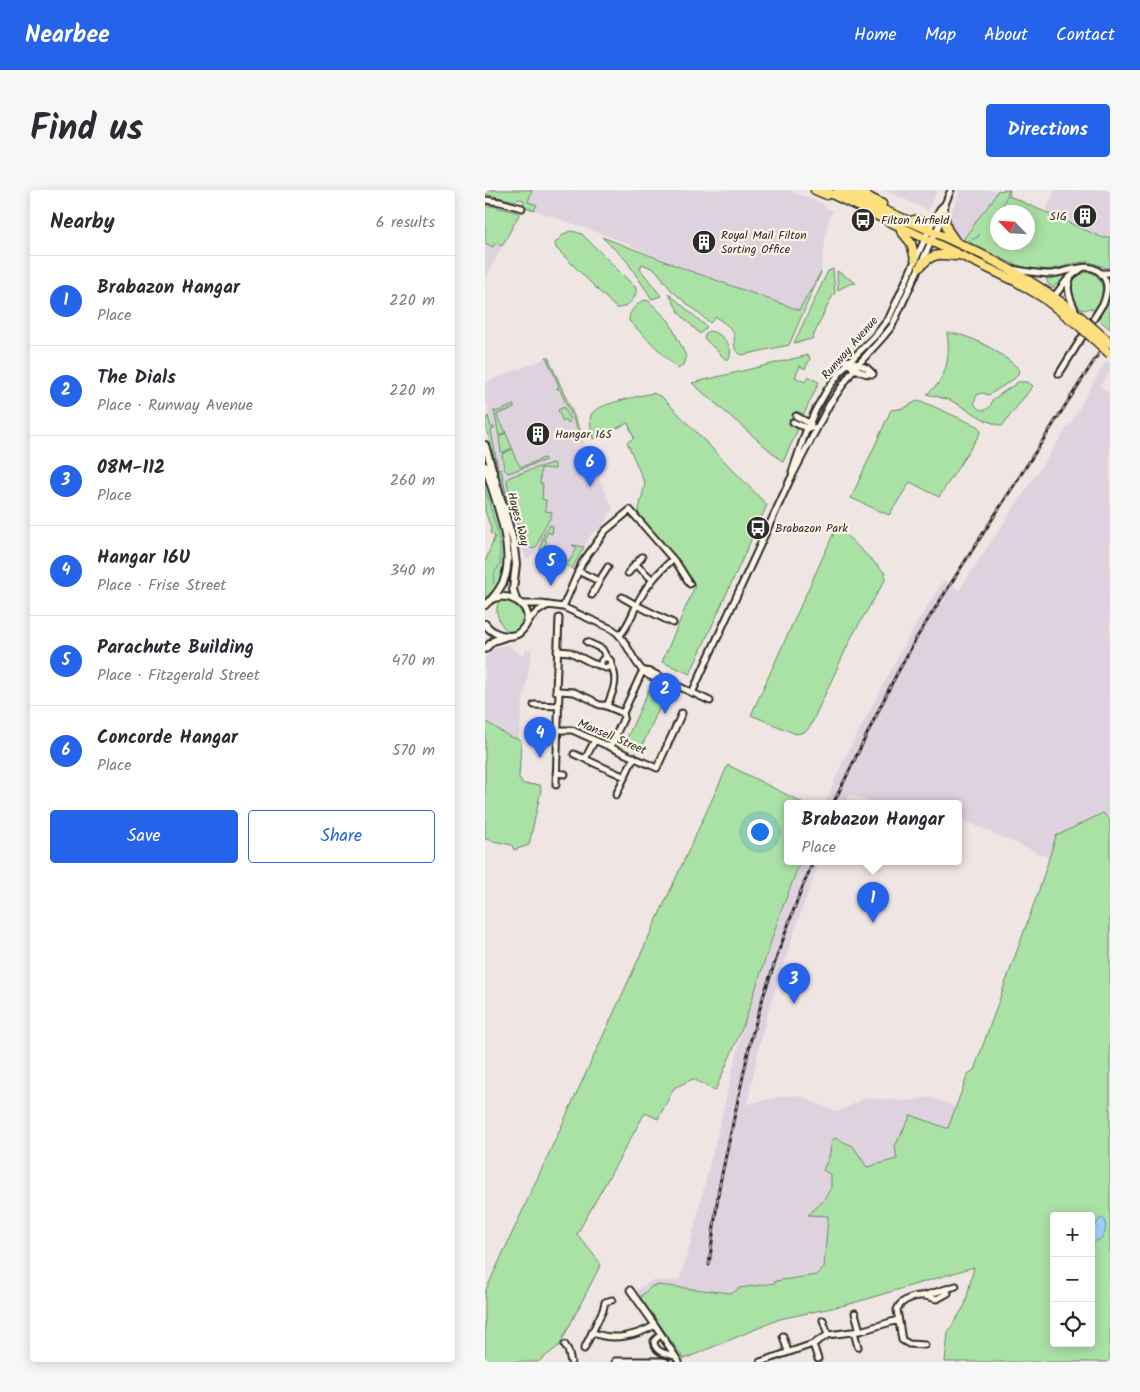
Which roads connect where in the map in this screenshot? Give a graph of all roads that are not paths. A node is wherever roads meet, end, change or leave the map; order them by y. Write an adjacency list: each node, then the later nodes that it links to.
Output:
1 (815, 190): 9 (main road)
2 (823, 190): 9 (main road)
3 (838, 190): 11 (main road)
4 (855, 190): 11 (main road)
5 (951, 190): 7 (street)
6 (485, 200): 8 (street)
7 (945, 204): 10 (street); 12 (street)
8 (522, 208)
9 (859, 208): 13 (main road)
10 (945, 214): 14 (street); 15 (main road)
11 (902, 217): 12 (main road); 14 (main road)
12 (933, 221): 14 (street)
13 (897, 226): 14 (main road); 17 (main road)
14 (929, 236): 15 (main road); 16 (main road); 17 (street, Runway Avenue)
15 (956, 242): 19 (main road)
16 (967, 258): 17 (main road); 24 (main road)
17 (917, 263): 28 (street, Runway Avenue); 29 (street, Runway Avenue)
18 (1084, 267): 19 (street); 21 (street); 22 (street)
19 (1009, 268): 24 (main road)
20 (1110, 272): 21 (street)
21 (1101, 273): 23 (street)
22 (1072, 276): 24 (street); 25 (street)
23 (1109, 282): 30 (street)
24 (1052, 300): 25 (main road)
25 (1079, 319): 26 (main road, bridge); 27 (main road, bridge)
26 (1110, 343)
27 (1110, 354)
28 (849, 362): 29 (street); 32 (street, Runway Avenue)
29 (857, 366): 33 (street, Runway Avenue)
30 (1059, 374)
31 (794, 419): 32 (street)
32 (808, 425): 33 (street); 36 (street, Runway Avenue)
33 (817, 428): 36 (street, Runway Avenue)
34 (485, 445): 49 (street, Hayes Way)
35 (485, 466): 48 (street, Hayes Way)
36 (790, 480): 68 (street, Runway Avenue)
37 (642, 557): 39 (street)
38 (673, 560): 41 (street); 43 (street); 45 (street)
39 (635, 564): 42 (street); 43 (street)
40 (609, 566): 44 (street)
41 (578, 571): 44 (street); 52 (street)
42 (628, 573)
43 (652, 579): 51 (street)
44 (599, 581): 46 (street)
45 (690, 584)
46 (592, 595)
47 (622, 597): 51 (street)
48 (487, 602): 49 (street)
49 (519, 602): 50 (street); 56 (street, Hayes Way)
50 (549, 604): 52 (street); 56 (street)
51 (636, 606): 54 (street); 58 (street)
52 (563, 607): 58 (street)
53 (559, 618): 62 (street)
54 (673, 623)
55 (485, 624): 57 (street); 59 (street)
56 (527, 624): 59 (street)
57 (485, 633)
58 (620, 635): 66 (street)
59 (506, 636): 61 (street)
60 (587, 642): 63 (street)
61 (485, 649)
62 (557, 651): 65 (street); 67 (street)
63 (607, 658): 64 (street); 65 (street)
64 (611, 665): 65 (street); 72 (street)
65 (601, 666)
66 (644, 671): 68 (street); 73 (street)
67 (559, 691): 71 (street); 72 (street)
68 (692, 692): 69 (street)
69 (710, 701)
70 (534, 705): 71 (street)
71 (559, 706): 75 (street)
72 (607, 706): 73 (street)
73 (623, 713): 77 (street)
74 (682, 713): 79 (street, Mansell Street)
75 (558, 730): 76 (street, Mansell Street); 81 (street)
76 (595, 740): 77 (street, Mansell Street); 80 (street)
77 (611, 746): 79 (street, Mansell Street)
78 (574, 754): 80 (street)
79 (634, 757): 83 (street)
80 (585, 760): 83 (street)
81 (556, 773): 82 (street); 84 (street)
82 (565, 774)
83 (625, 777): 85 (street)
84 (555, 785)
85 (616, 795)
86 (955, 1286): 89 (street)
87 (630, 1290): 94 (street)
88 (947, 1293): 89 (street)
89 (923, 1296): 92 (street)
90 (612, 1300): 96 (street)
91 (855, 1313): 95 (street)
92 (898, 1320): 95 (street); 102 (street)
93 (824, 1322): 98 (street)
94 (655, 1325): 96 (street); 97 (street)
95 (857, 1331): 98 (street); 103 (street)
96 (592, 1332): 104 (street)
97 (661, 1334): 106 (street); 106 (street)
98 (827, 1335): 100 (street)
99 (782, 1339): 105 (street)
100 (813, 1344): 105 (street); 107 (street)
101 (565, 1345): 110 (street)
102 (925, 1345)
103 (859, 1347)
104 (584, 1349)
105 (788, 1352): 113 (street)
106 (676, 1356): 112 (street)
107 (818, 1356)
108 (615, 1361): 109 (street)
109 (625, 1361): 111 (street)
110 (571, 1362)
111 (666, 1362)
112 (679, 1362)
113 (759, 1362)

